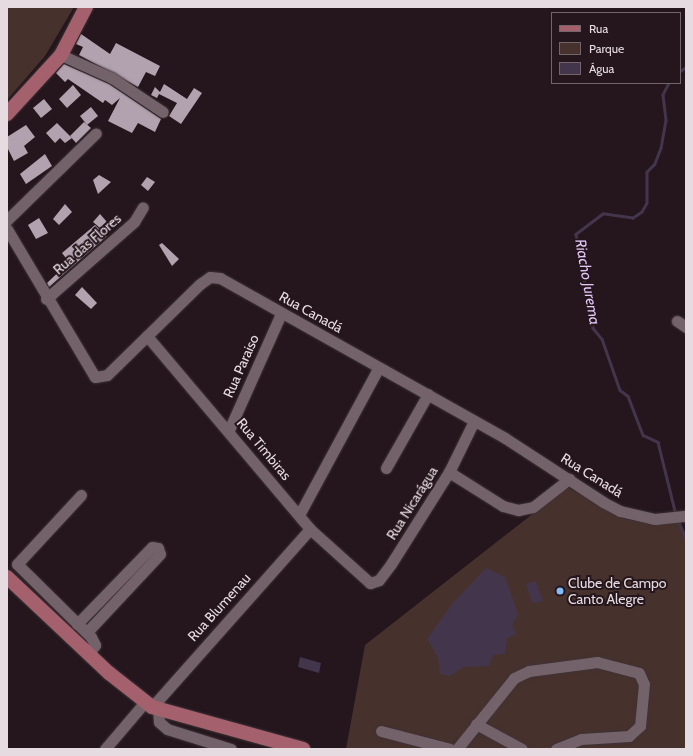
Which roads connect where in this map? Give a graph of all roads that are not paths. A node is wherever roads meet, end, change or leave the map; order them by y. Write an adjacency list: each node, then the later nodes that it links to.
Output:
1 (86, 7): 2 (main road)
2 (62, 55): 3 (street); 4 (main road)
3 (163, 112)
4 (7, 114)
5 (96, 133): 7 (street)
6 (143, 207): 9 (street, Rua das Flores)
7 (7, 220)
8 (7, 229): 9 (street, Rua Canadá)
9 (46, 299): 11 (street, Rua Canadá)
10 (281, 314): 11 (street, Rua Canadá); 12 (street, Rua Canadá); 15 (street, Rua Paraiso)
11 (147, 336): 15 (street, Rua Timbiras)
12 (379, 367): 13 (street, Rua Canadá); 20 (street)
13 (428, 394): 14 (street, Rua Canadá); 16 (street)
14 (474, 421): 17 (street, Rua Nicarágua); 18 (street, Rua Canadá)
15 (229, 430): 20 (street, Rua Timbiras)
16 (386, 468)
17 (449, 472): 18 (street); 24 (street, Rua Nicarágua)
18 (569, 479): 21 (street, Rua Canadá)
19 (81, 496): 25 (street)
20 (299, 515): 22 (street, Rua Timbiras)
21 (681, 517)
22 (310, 529): 24 (street, Rua Timbiras); 26 (street, Rua Blumenau)
23 (7, 578): 25 (main road)
24 (360, 578)
25 (79, 629): 25 (street); 26 (main road)
26 (152, 706): 29 (street, Rua Blumenau); 30 (street); 31 (main road)
27 (476, 724): 33 (street); 34 (street); 35 (street)
28 (381, 731): 32 (street)
29 (105, 749)
30 (231, 749)
31 (303, 749)
32 (450, 749)
33 (457, 749)
34 (522, 749)
35 (556, 749)

